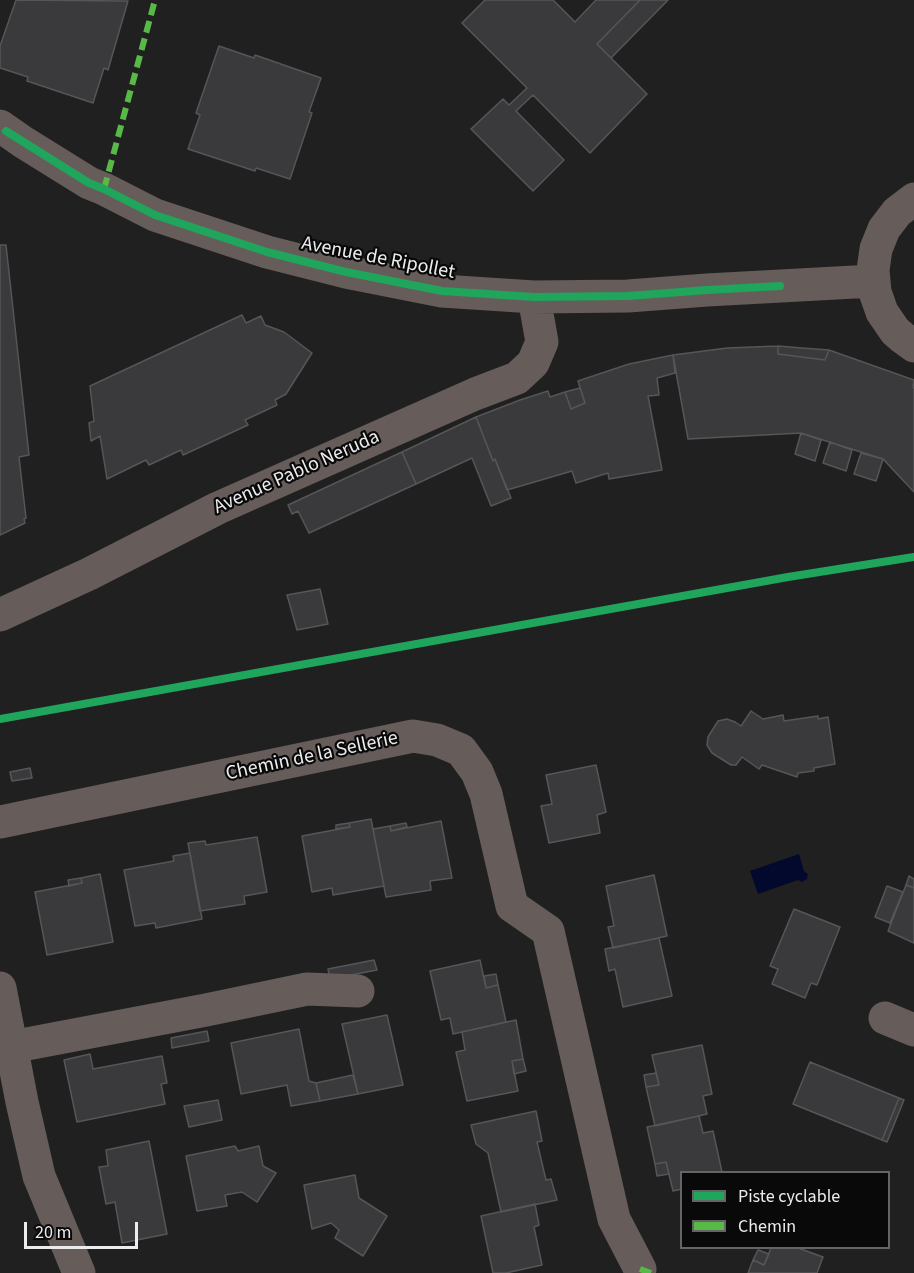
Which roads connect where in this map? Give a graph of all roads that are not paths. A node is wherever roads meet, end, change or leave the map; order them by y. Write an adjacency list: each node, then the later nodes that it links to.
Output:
1 (0, 126): 4 (street, Avenue de Ripollet)
2 (914, 199): 3 (street)
3 (873, 281): 4 (street, Avenue de Ripollet); 5 (street)
4 (534, 297): 6 (street, Avenue Pablo Neruda)
5 (914, 346)
6 (0, 615)
7 (0, 822): 11 (street, Chemin de la Sellerie)
8 (0, 988): 10 (street)
9 (358, 991): 10 (street)
10 (11, 1047): 12 (street)
11 (640, 1269)
12 (79, 1273)

